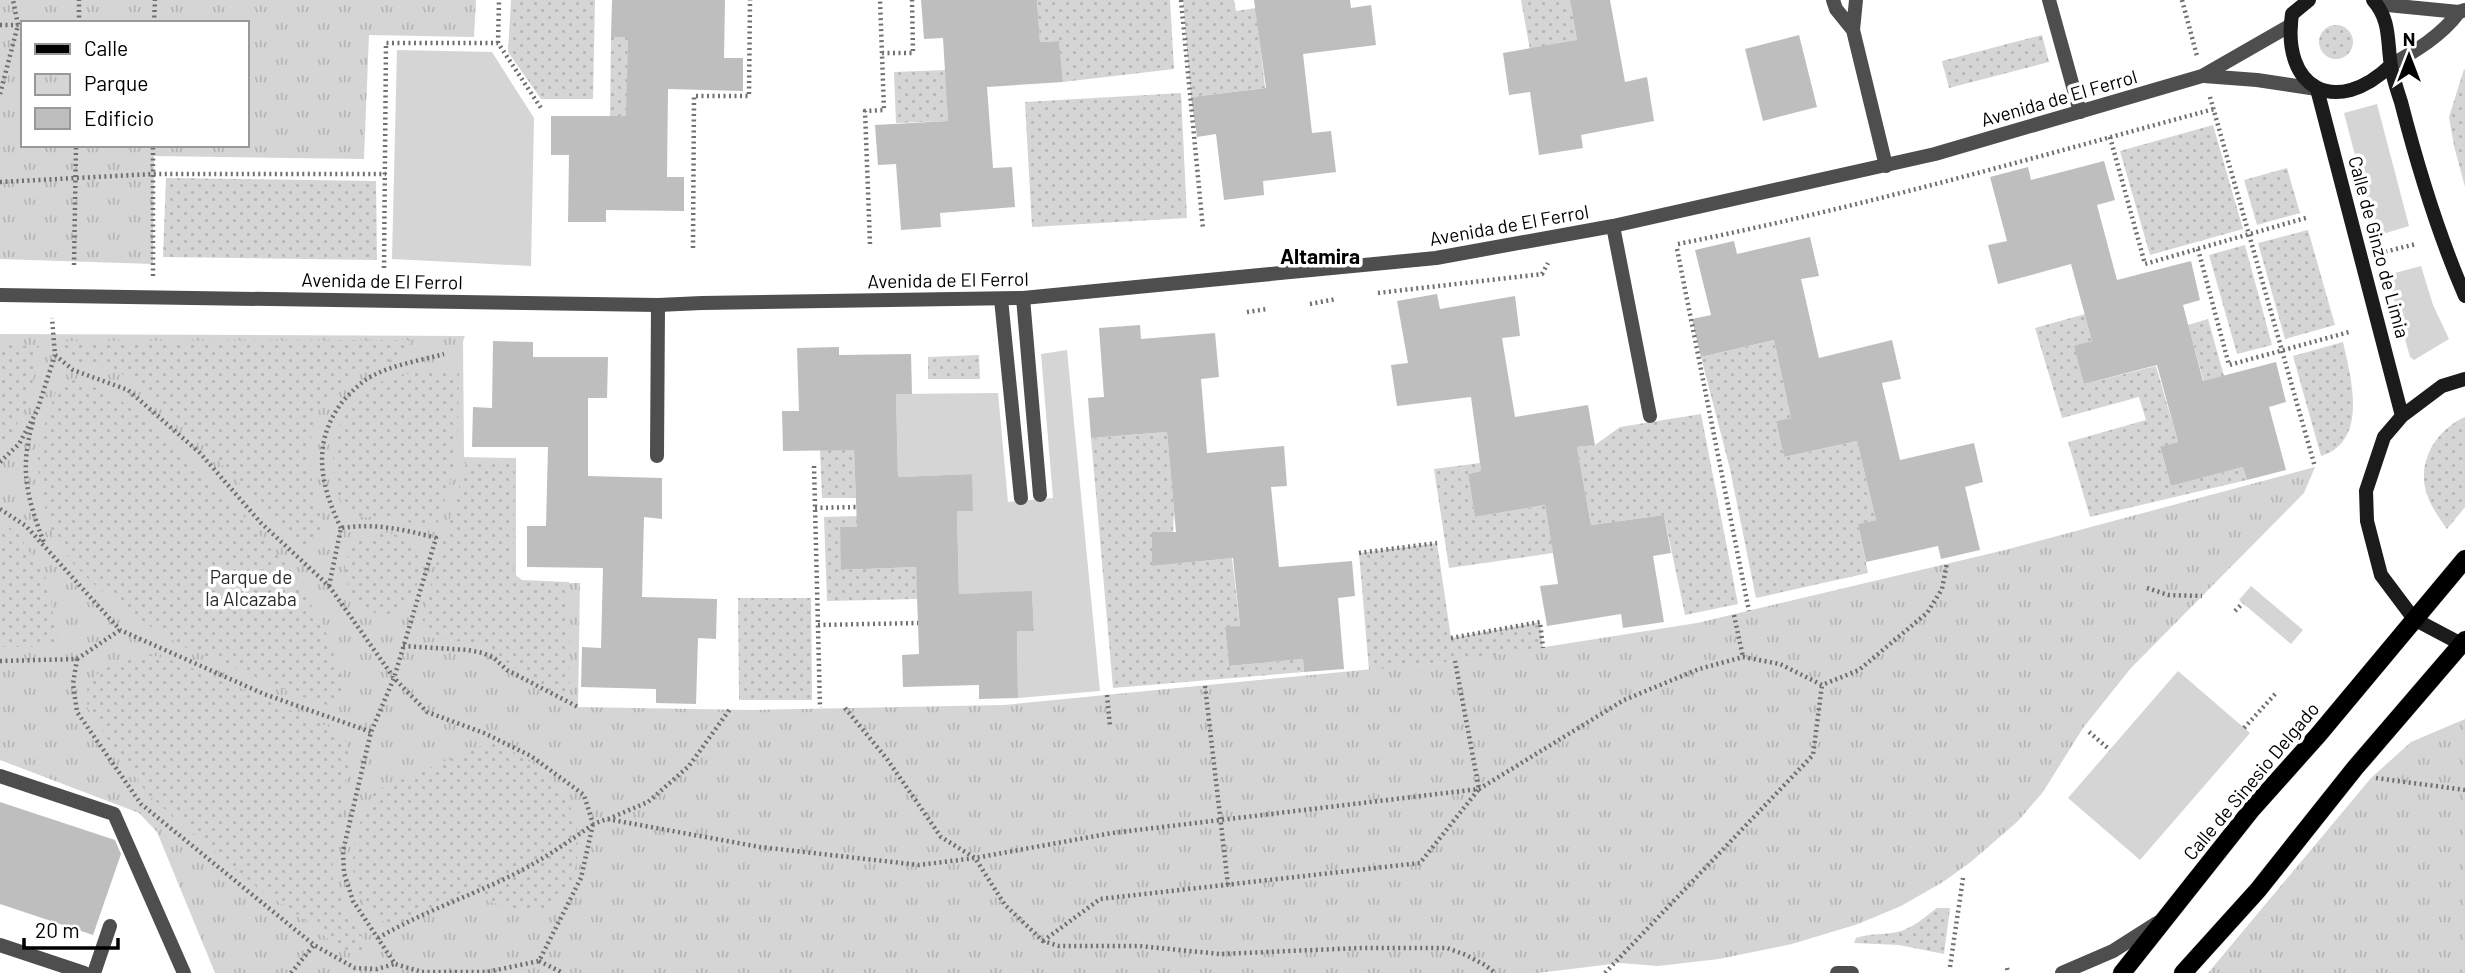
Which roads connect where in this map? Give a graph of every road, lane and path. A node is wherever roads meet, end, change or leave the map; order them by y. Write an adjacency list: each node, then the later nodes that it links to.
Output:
1 (13, 0): 20 (path)
2 (79, 0): 17 (path)
3 (155, 0): 18 (path)
4 (499, 0): 22 (path)
5 (750, 0): 45 (path)
6 (880, 0): 23 (path)
7 (912, 0): 23 (path)
8 (1181, 0): 41 (path)
9 (1833, 0): 21 (street)
10 (1856, 0): 21 (street)
11 (2049, 0): 30 (street)
12 (2182, 0): 25 (path)
13 (2309, 0): 16 (main road)
14 (2375, 2): 15 (street); 24 (main road)
15 (2462, 11): 24 (street)
16 (2290, 13): 25 (street, Avenida de El Ferrol); 26 (main road)
17 (79, 21)
18 (154, 21)
19 (0, 25): 20 (path)
20 (20, 25): 27 (path)
21 (1853, 30): 34 (street)
22 (498, 43): 28 (path); 36 (path)
23 (882, 53): 43 (path)
24 (2391, 65): 26 (main road); 54 (main road)
25 (2202, 76): 26 (street, Avenida de El Ferrol); 29 (path); 30 (street, Avenida de El Ferrol)
26 (2317, 89): 70 (main road, Calle de Ginzo de Limia)
27 (0, 93)
28 (541, 108)
29 (2214, 109): 31 (path); 42 (path)
30 (2080, 112): 34 (street, Avenida de El Ferrol)
31 (2110, 138): 46 (path); 90 (path)
32 (76, 147): 37 (path)
33 (153, 147): 35 (path)
34 (1886, 166): 40 (street, Avenida de El Ferrol)
35 (153, 174): 36 (path); 37 (path); 55 (path)
36 (386, 174): 50 (path)
37 (76, 179): 38 (path); 49 (path)
38 (0, 182)
39 (2309, 217): 42 (path)
40 (1613, 226): 56 (street, Avenida de El Ferrol); 69 (street)
41 (1203, 229)
42 (2250, 233): 46 (path); 64 (path)
43 (870, 244)
44 (2416, 244): 47 (path)
45 (693, 248)
46 (2197, 249): 64 (path)
47 (2379, 253)
48 (1548, 263): 51 (path)
49 (74, 265)
50 (384, 268)
51 (1378, 293)
52 (0, 295): 53 (street, Avenida de El Ferrol)
53 (51, 296): 55 (street, Avenida de El Ferrol); 66 (path)
54 (2465, 296)
55 (153, 298): 60 (street, Avenida de El Ferrol)
56 (1023, 298): 57 (street, Avenida de El Ferrol); 75 (street)
57 (1001, 299): 60 (street, Avenida de El Ferrol); 76 (street)
58 (1336, 299): 59 (path)
59 (1310, 304)
60 (658, 306): 71 (street)
61 (1268, 309): 62 (path)
62 (1247, 312)
63 (2349, 332): 64 (path)
64 (2282, 350): 74 (path)
65 (444, 354): 80 (path)
66 (55, 355): 68 (path); 86 (path)
67 (2465, 379): 70 (main road)
68 (37, 411): 72 (path); 82 (path)
69 (1650, 416)
70 (2402, 416): 93 (main road)
71 (657, 456)
72 (0, 462)
73 (814, 466): 78 (path)
74 (2315, 467)
75 (1040, 495)
76 (1021, 498)
77 (856, 507): 78 (path)
78 (815, 508): 95 (path)
79 (0, 509): 82 (path)
80 (341, 528): 86 (path); 99 (path)
81 (1437, 543): 83 (path)
82 (46, 548): 96 (path)
83 (1359, 553)
84 (2465, 559): 93 (main road, Calle de Sinesio Delgado)
85 (1947, 563): 106 (path)
86 (329, 586): 105 (path)
87 (2147, 588): 88 (path)
88 (2202, 596)
89 (2243, 603): 91 (path)
90 (1749, 611)
91 (2235, 611)
92 (1734, 615): 101 (path)
93 (2413, 619): 98 (main road); 129 (main road, Calle de Sinesio Delgado)
94 (918, 623): 95 (path)
95 (818, 625): 111 (path)
96 (120, 629): 102 (path); 116 (path)
97 (1451, 638): 100 (path)
98 (2464, 644): 149 (main road)
99 (403, 646): 105 (path); 110 (path)
100 (1543, 648)
101 (1743, 657): 106 (path); 121 (path)
102 (77, 659): 103 (path); 134 (path)
103 (0, 661)
104 (1455, 661): 121 (path)
105 (394, 678): 116 (path); 125 (path)
106 (1822, 685): 144 (path)
107 (1205, 686): 124 (path)
108 (2277, 692): 115 (path)
109 (1107, 695): 114 (path)
110 (578, 707)
111 (820, 708)
112 (845, 708): 126 (path)
113 (730, 709): 123 (path)
114 (1110, 726)
115 (2244, 728)
116 (371, 732): 131 (path)
117 (2089, 732): 118 (path)
118 (2110, 750)
119 (0, 776): 140 (street)
120 (2371, 778): 122 (path)
121 (1479, 789): 124 (path); 128 (path)
122 (2465, 790)
123 (607, 819): 125 (path); 126 (path)
124 (1220, 819): 126 (path); 128 (path)
125 (593, 824): 131 (path); 135 (path)
126 (975, 858): 132 (path)
127 (1963, 878): 137 (path)
128 (1228, 885): 132 (path)
129 (2167, 917): 147 (street); 148 (main road, Calle de Sinesio Delgado)
130 (110, 926): 139 (street)
131 (378, 939): 136 (path)
132 (1043, 941): 143 (path)
133 (0, 945): 138 (street)
134 (313, 945): 136 (path); 141 (path)
135 (539, 961): 136 (path); 142 (path)
136 (395, 964)
137 (1950, 967)
138 (84, 973)
139 (94, 973)
140 (184, 973)
141 (291, 973)
142 (564, 973)
143 (1495, 973)
144 (1605, 973)
145 (1837, 973): 146 (street)
146 (1852, 973)
147 (2062, 973)
148 (2122, 973)
149 (2183, 973)

